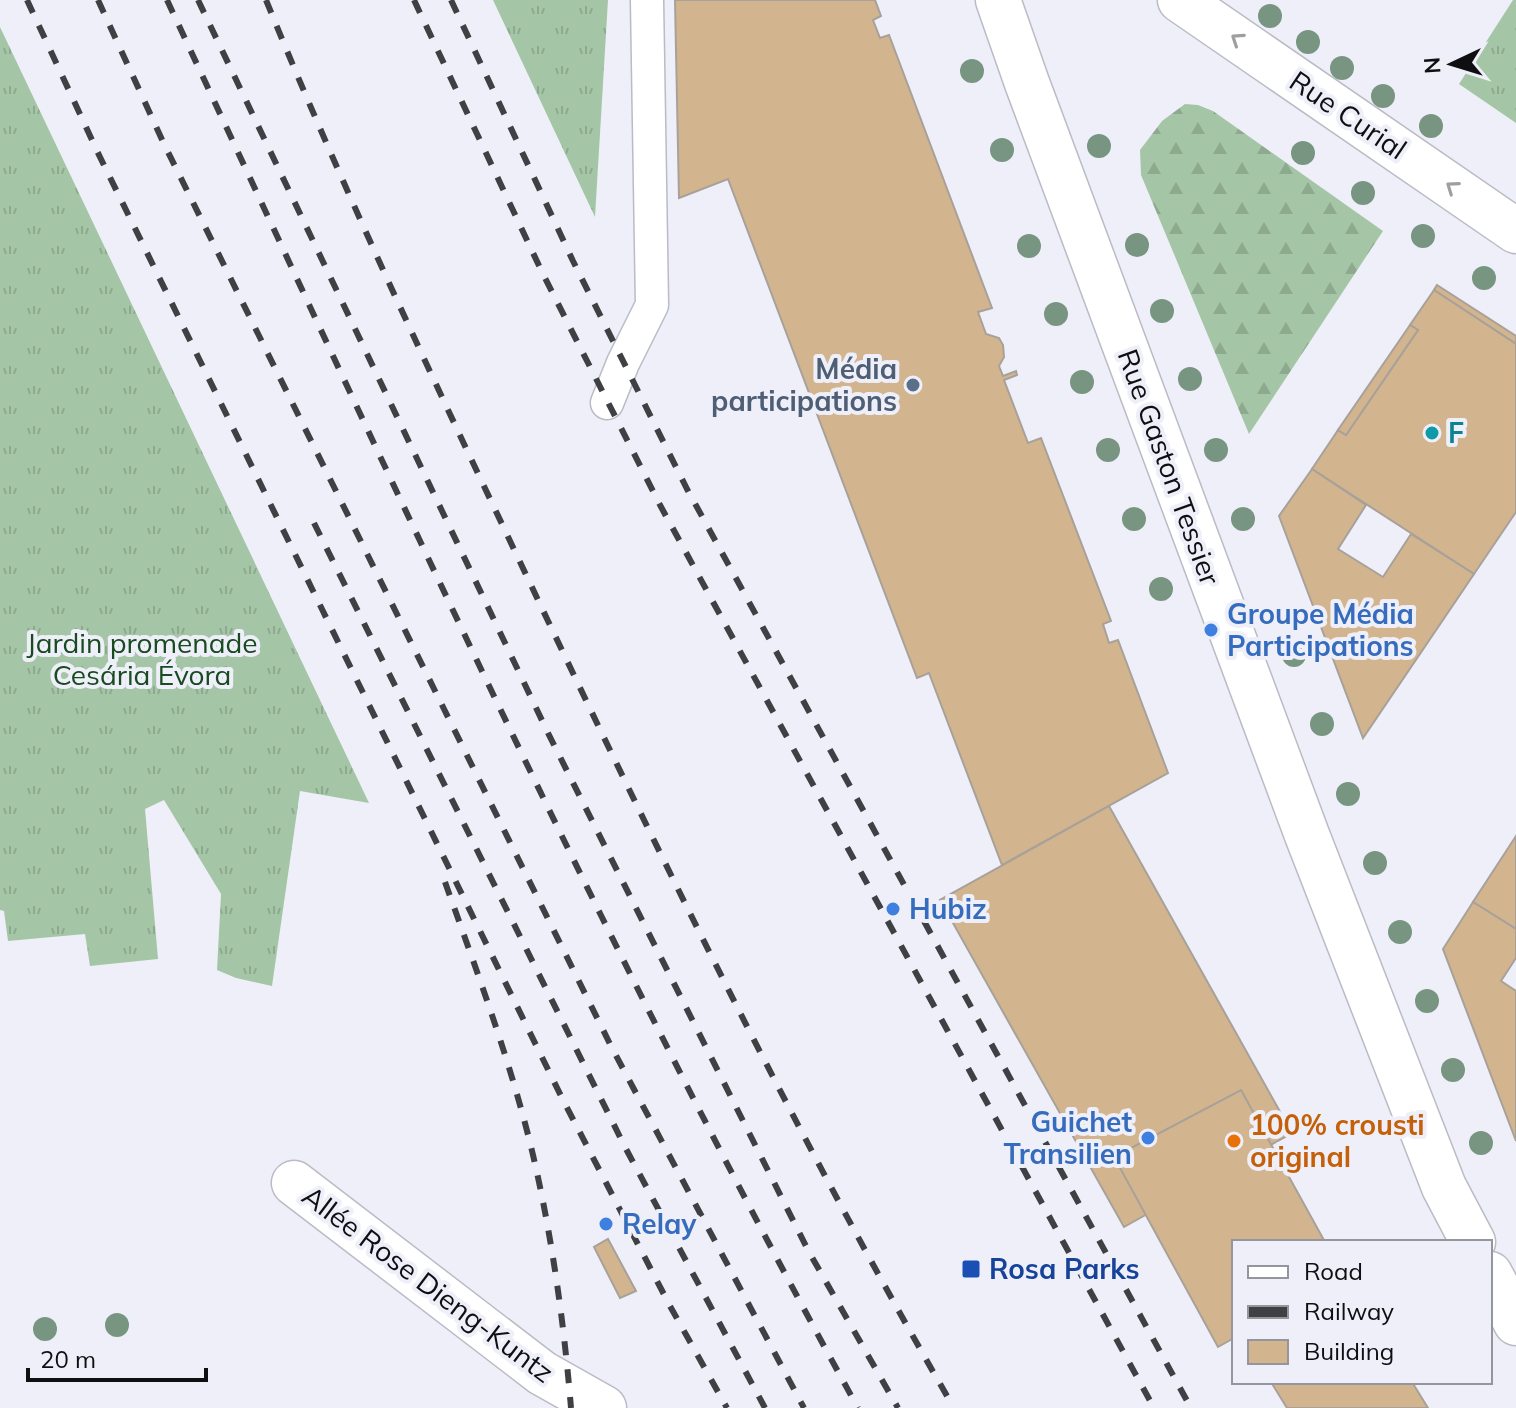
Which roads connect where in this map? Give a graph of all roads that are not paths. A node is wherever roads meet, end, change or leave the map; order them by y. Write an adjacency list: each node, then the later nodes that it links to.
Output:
1 (647, 0): 5 (lane)
2 (998, 0): 7 (street, Rue Gaston Tessier)
3 (1180, 0): 4 (street, Rue Curial, one-way to 3)
4 (1516, 231)
5 (607, 403)
6 (294, 1183): 10 (street, Allée Rose Dieng-Kuntz)
7 (1472, 1240)
8 (1492, 1278): 9 (street)
9 (1516, 1323)
10 (604, 1408)

